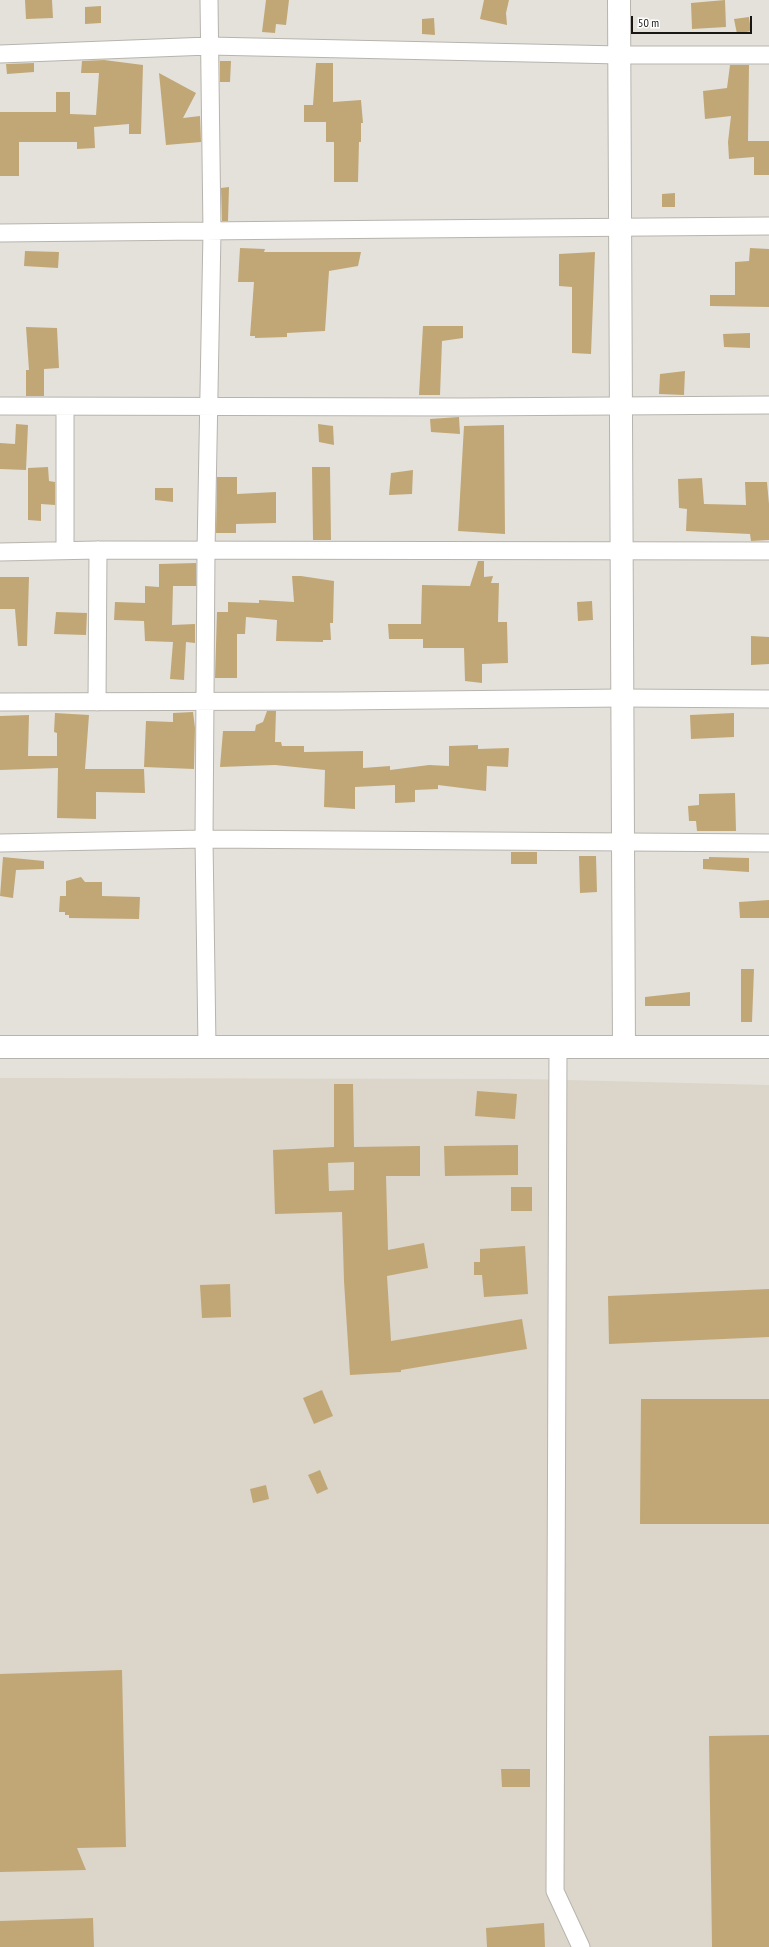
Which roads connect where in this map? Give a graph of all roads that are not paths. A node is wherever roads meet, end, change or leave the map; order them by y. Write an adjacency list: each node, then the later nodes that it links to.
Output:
1 (209, 0): 3 (street)
2 (620, 0): 5 (street)
3 (208, 46): 4 (street); 5 (street); 9 (street)
4 (0, 54)
5 (620, 55): 6 (street); 7 (street)
6 (769, 55)
7 (620, 226): 8 (street); 9 (street); 11 (street)
8 (769, 226)
9 (212, 232): 10 (street); 14 (street)
10 (0, 234)
11 (621, 405): 12 (street); 14 (street); 16 (street)
12 (769, 405)
13 (0, 406): 15 (street)
14 (208, 407): 15 (street); 19 (street)
15 (66, 408): 17 (street)
16 (622, 549): 19 (street); 20 (street); 22 (street)
17 (65, 550): 18 (street); 21 (street)
18 (98, 550): 19 (street); 26 (street)
19 (206, 551): 24 (street)
20 (769, 551)
21 (0, 552)
22 (622, 698): 23 (street); 24 (street); 28 (street)
23 (769, 699)
24 (206, 701): 26 (street); 27 (street)
25 (0, 702): 26 (street)
26 (97, 702)
27 (204, 839): 28 (street); 29 (street); 32 (street)
28 (623, 841): 30 (street); 34 (street)
29 (0, 843)
30 (769, 843)
31 (0, 1047): 32 (street)
32 (207, 1047): 33 (street)
33 (558, 1047): 34 (street); 36 (street)
34 (624, 1047): 35 (street)
35 (769, 1047)
36 (581, 1947)

